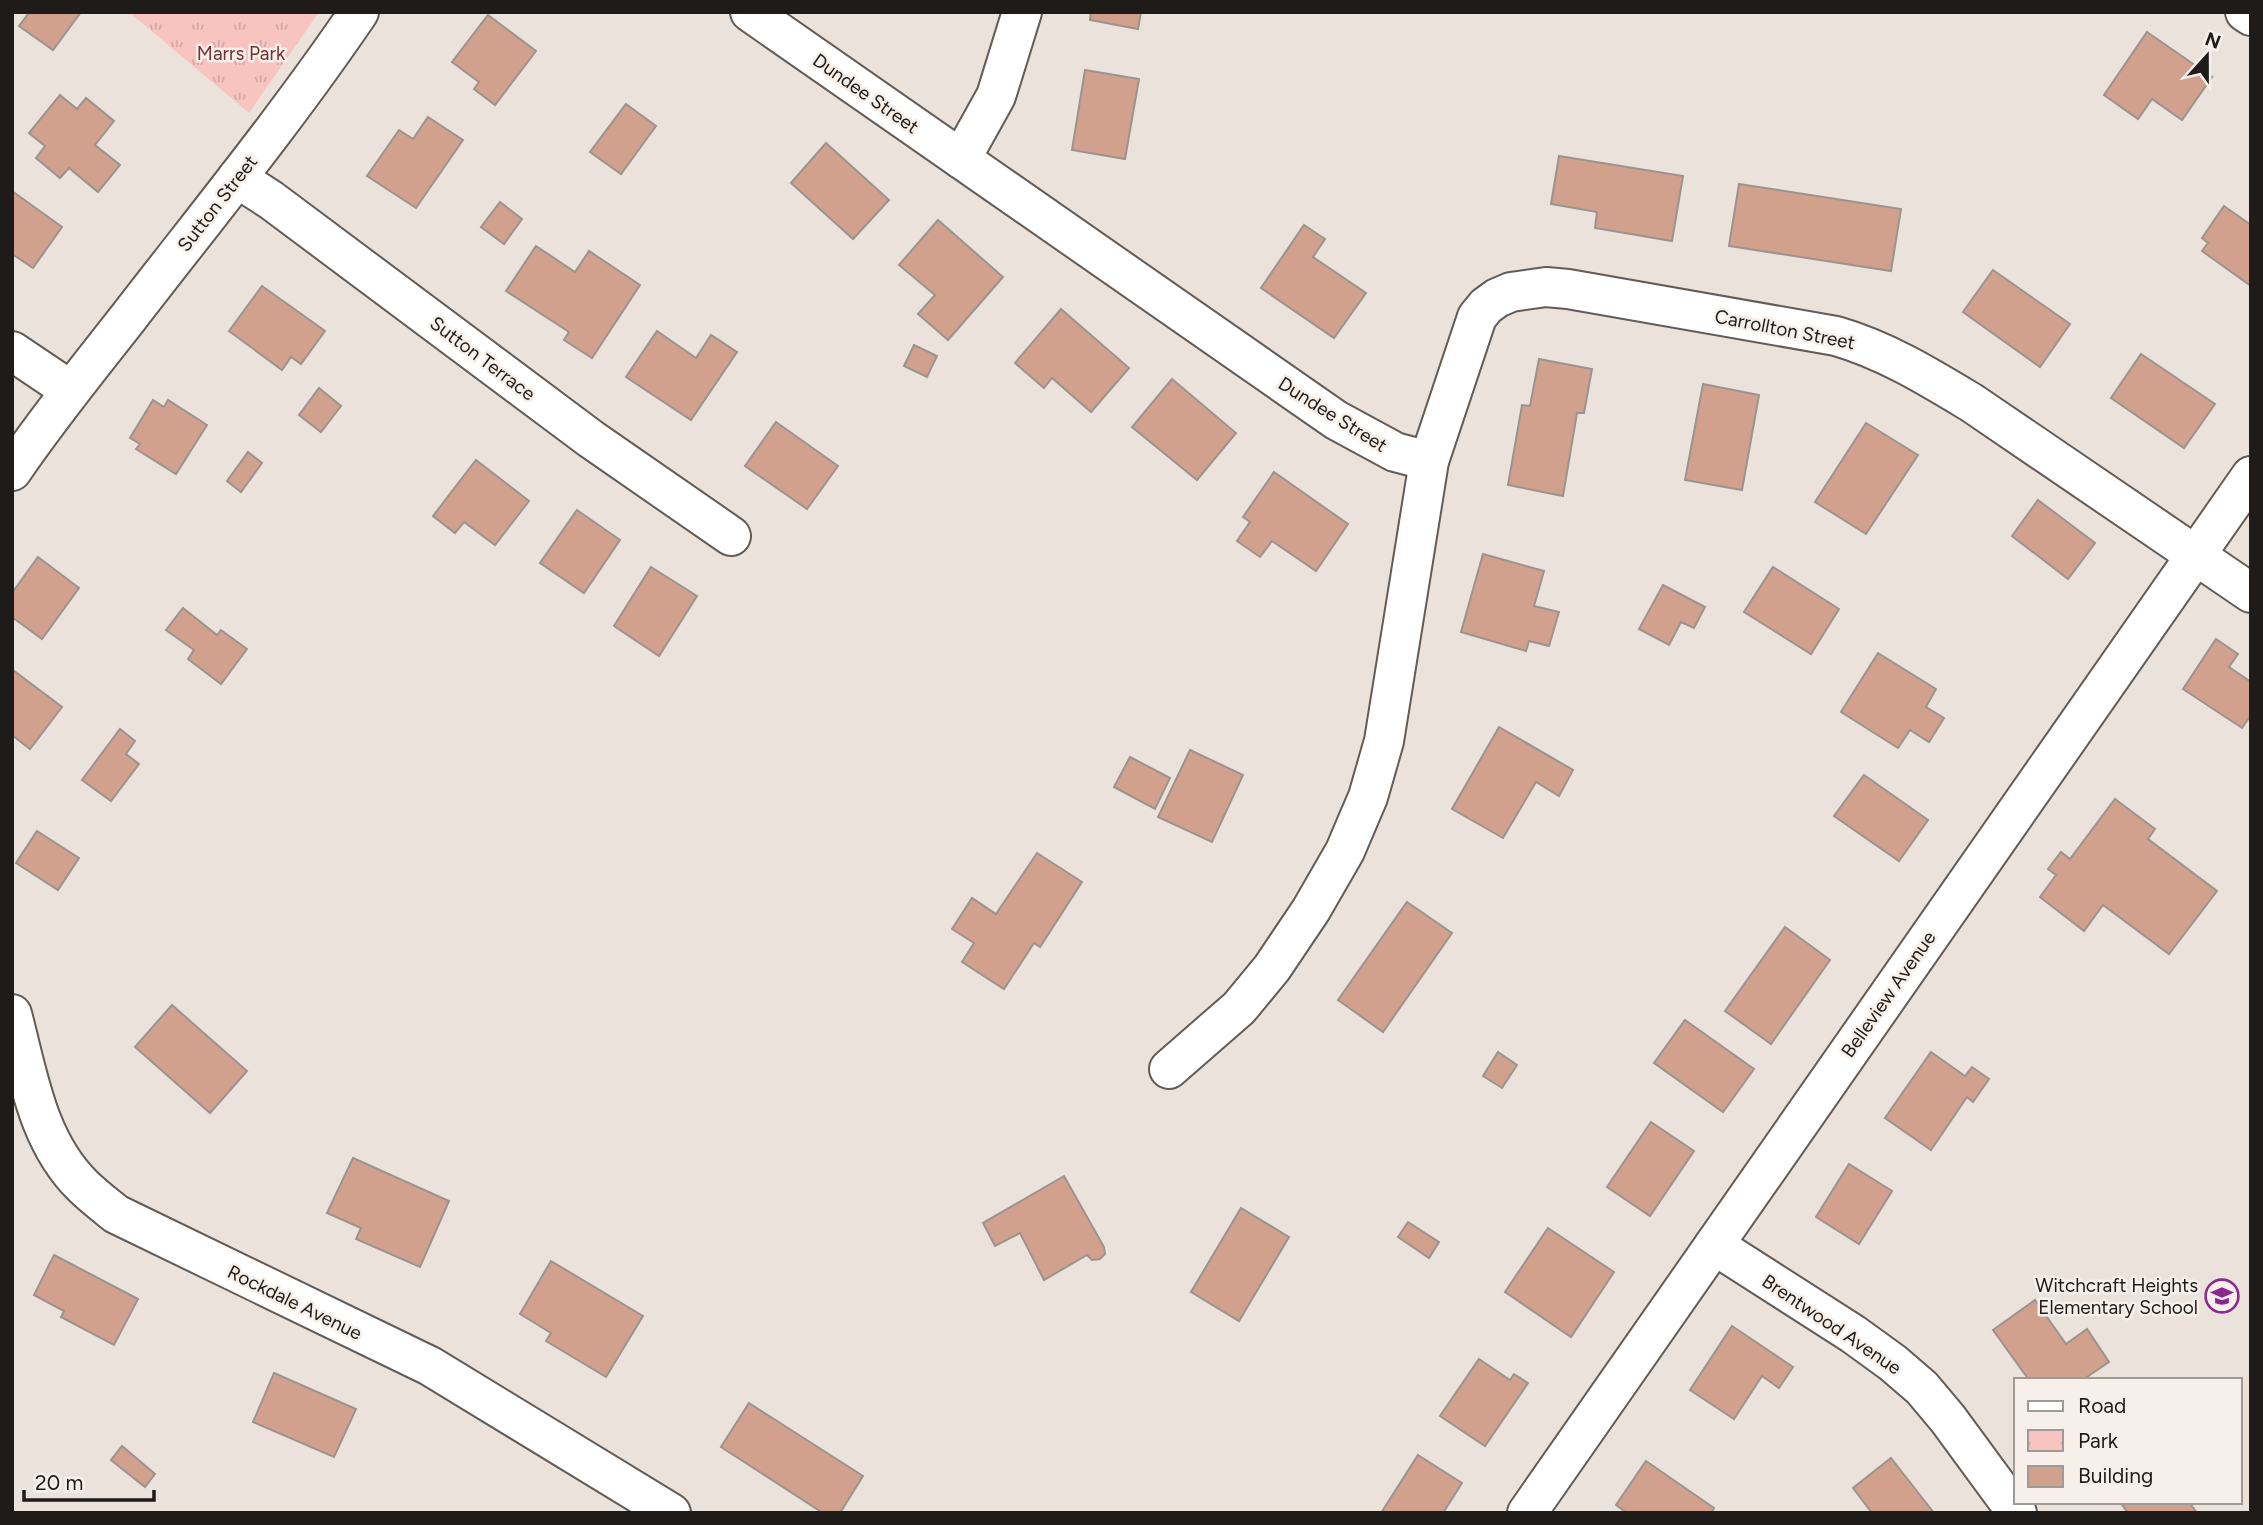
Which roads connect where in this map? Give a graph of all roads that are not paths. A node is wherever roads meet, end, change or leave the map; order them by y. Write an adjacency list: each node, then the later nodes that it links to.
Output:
1 (359, 12): 7 (street, Sutton Street)
2 (750, 12): 6 (street, Dundee Street)
3 (1022, 12): 6 (street)
4 (2245, 12): 5 (street)
5 (2251, 16)
6 (961, 159): 10 (street, Dundee Street)
7 (237, 178): 9 (street, Sutton Street); 13 (street, Sutton Terrace)
8 (12, 351): 9 (street)
9 (70, 390): 11 (street, Sutton Street)
10 (1429, 461): 14 (street, Carrollton Street); 17 (street)
11 (12, 471)
12 (2251, 476): 14 (street, Belleview Avenue)
13 (731, 536)
14 (2195, 555): 15 (street, Carrollton Street); 18 (street, Belleview Avenue)
15 (2251, 593)
16 (12, 1014): 19 (street, Rockdale Avenue)
17 (1169, 1069)
18 (1714, 1245): 20 (street, Belleview Avenue); 21 (street, Brentwood Avenue)
19 (671, 1513)
20 (1527, 1513)
21 (2017, 1513)

